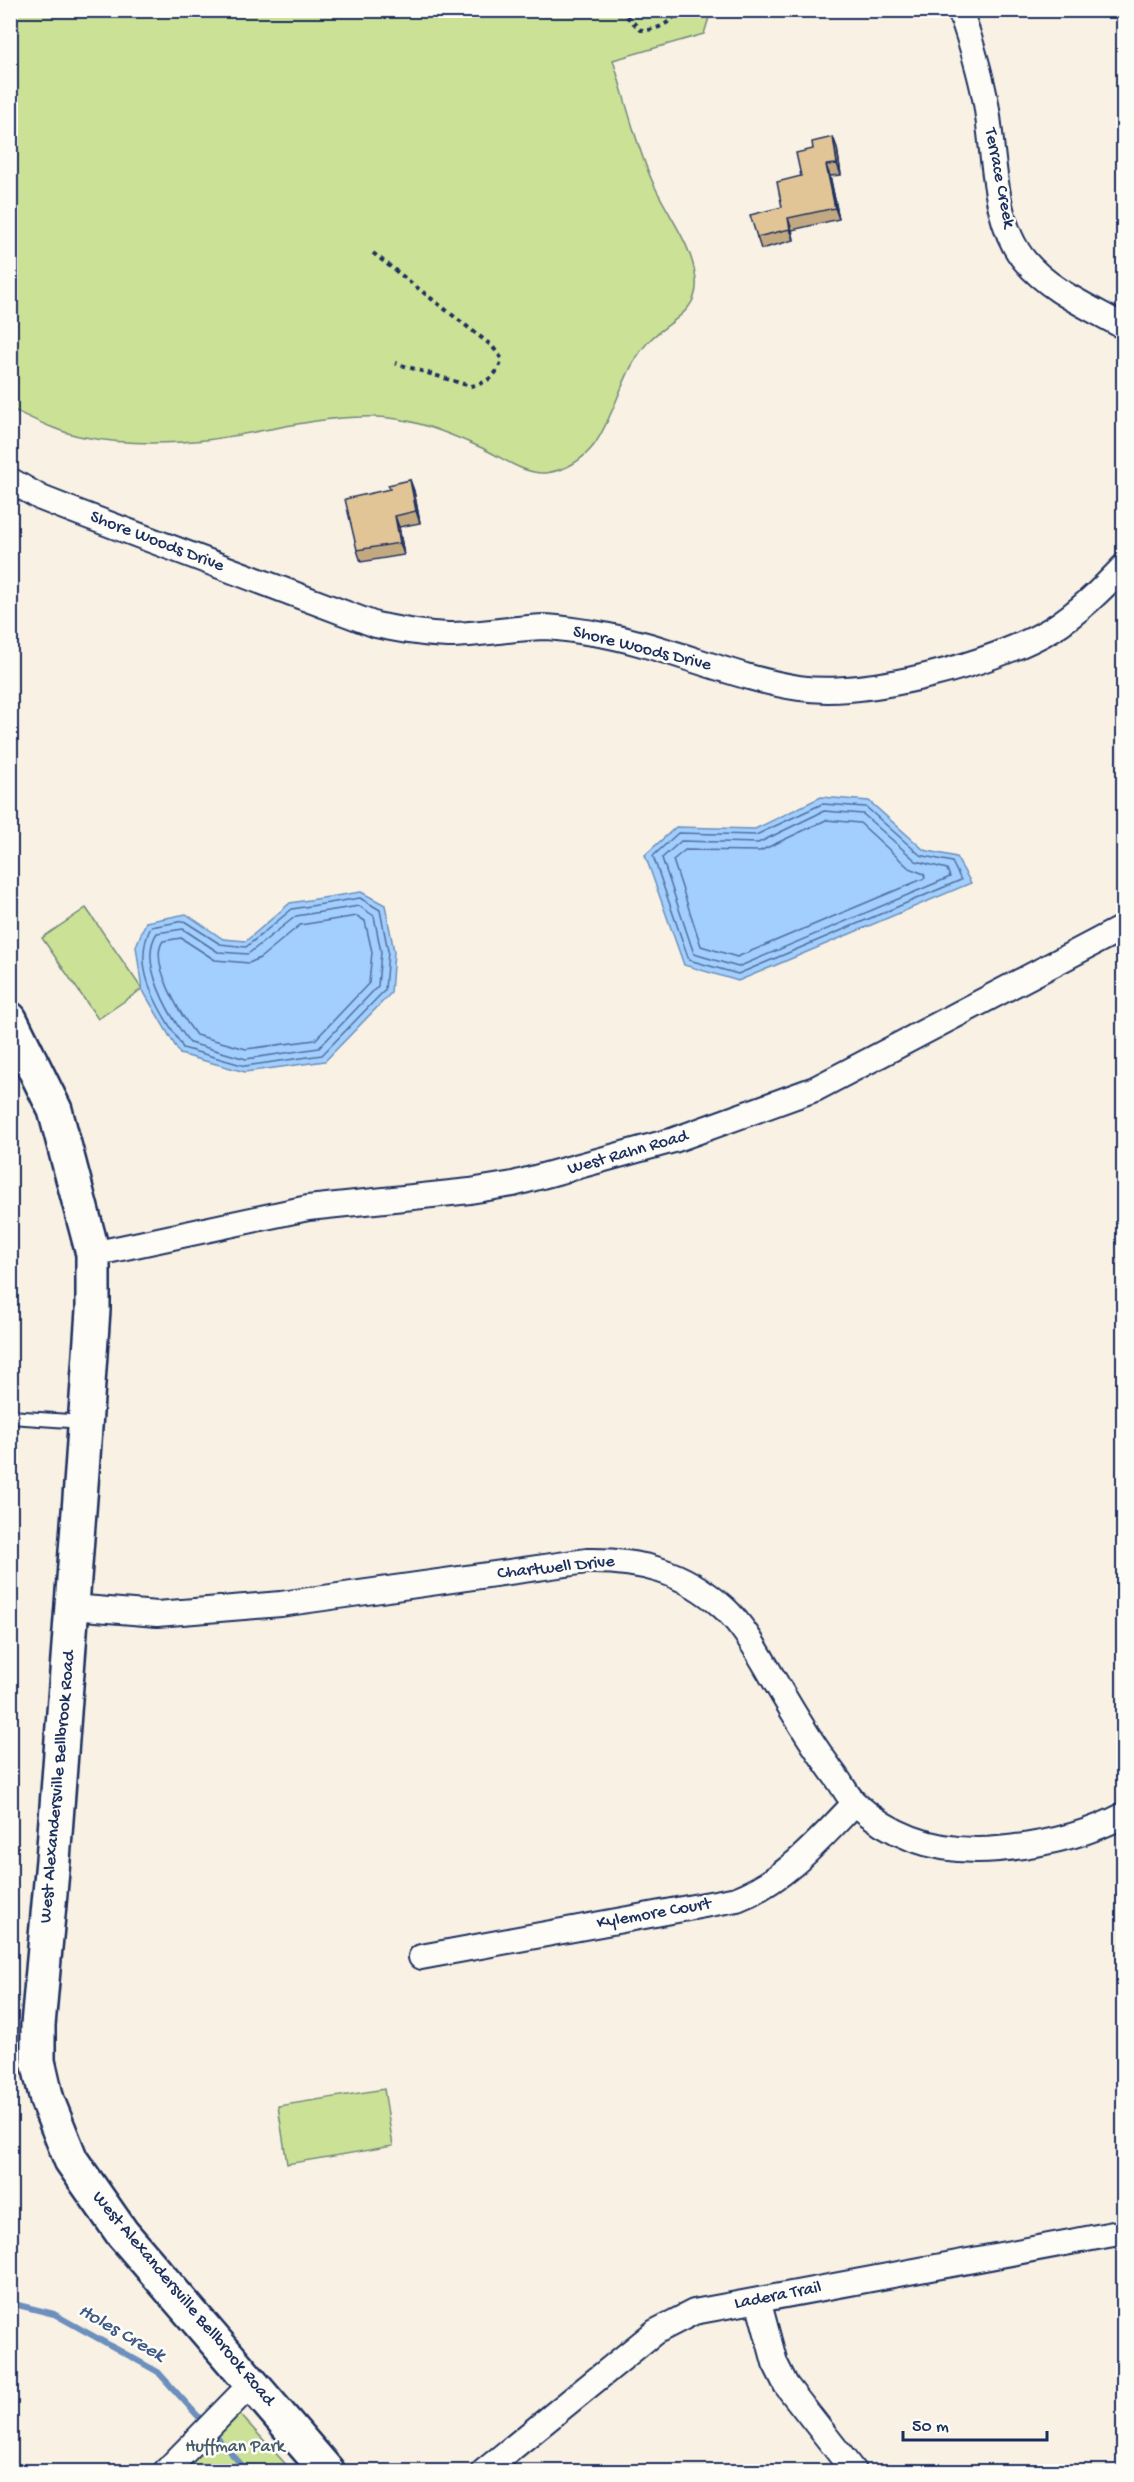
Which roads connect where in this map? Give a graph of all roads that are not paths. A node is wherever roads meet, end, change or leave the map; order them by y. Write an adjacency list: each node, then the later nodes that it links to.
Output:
1 (960, 10): 2 (street, Terrace Creek)
2 (1124, 327)
3 (10, 480): 4 (street, Shore Woods Drive)
4 (1124, 566)
5 (1124, 927): 7 (street, West Rahn Road)
6 (10, 1019): 7 (main road, West Alexandersville Bellbrook Road)
7 (93, 1254): 9 (main road, West Alexandersville Bellbrook Road)
8 (10, 1417): 9 (lane)
9 (85, 1422): 10 (main road, West Alexandersville Bellbrook Road)
10 (72, 1607): 11 (street, Chartwell Drive); 16 (main road, West Alexandersville Bellbrook Road)
11 (855, 1803): 12 (street, Chartwell Drive); 13 (street, Kylemore Court)
12 (1124, 1815)
13 (420, 1957)
14 (1124, 2232): 15 (street, Ladera Trail)
15 (758, 2300): 19 (street, Ladera Trail); 20 (street)
16 (253, 2382): 17 (street); 18 (main road, West Alexandersville Bellbrook Road)
17 (165, 2472)
18 (328, 2472)
19 (483, 2472)
20 (854, 2472)

